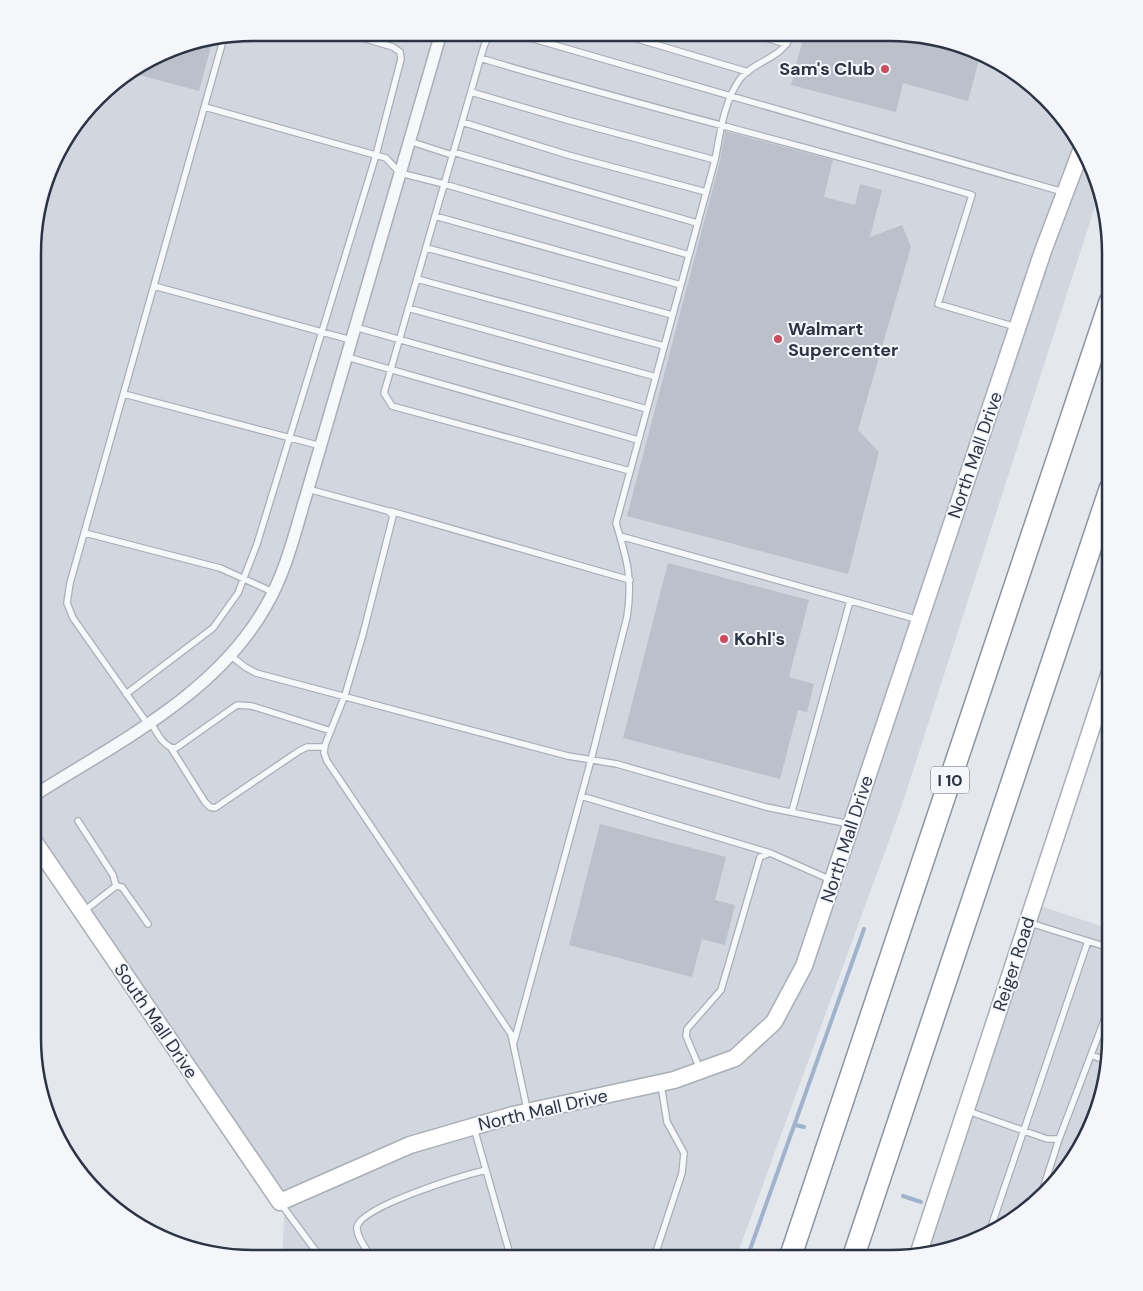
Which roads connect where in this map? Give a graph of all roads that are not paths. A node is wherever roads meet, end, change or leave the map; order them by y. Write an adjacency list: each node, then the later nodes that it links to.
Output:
1 (375, 41): 19 (lane)
2 (439, 41): 17 (street)
3 (487, 41): 10 (lane)
4 (541, 41): 13 (lane)
5 (644, 41): 11 (lane)
6 (776, 41): 9 (lane)
7 (788, 41): 9 (lane)
8 (222, 44): 14 (lane)
9 (787, 44): 11 (lane)
10 (480, 58): 12 (lane); 16 (lane)
11 (748, 72): 13 (lane)
12 (471, 92): 15 (lane); 21 (lane)
13 (732, 96): 16 (lane); 25 (lane)
14 (204, 107): 19 (lane); 32 (lane)
15 (462, 122): 18 (lane); 24 (lane)
16 (721, 126): 21 (lane); 37 (lane)
17 (409, 141): 18 (lane); 22 (street)
18 (453, 154): 23 (lane); 27 (lane)
19 (376, 155): 22 (lane); 38 (lane)
20 (1078, 157): 25 (street, North Mall Drive)
21 (715, 160): 24 (lane)
22 (400, 173): 23 (lane); 36 (street)
23 (444, 184): 26 (lane); 29 (lane)
24 (706, 192): 27 (lane)
25 (1065, 192): 37 (street, North Mall Drive)
26 (435, 216): 28 (lane); 31 (lane)
27 (698, 223): 29 (lane)
28 (426, 248): 30 (lane); 34 (lane)
29 (689, 255): 31 (lane)
30 (417, 279): 33 (lane); 41 (lane)
31 (680, 285): 34 (lane)
32 (154, 286): 38 (lane); 45 (lane)
33 (408, 308): 39 (lane); 44 (lane)
34 (672, 315): 41 (lane)
35 (1102, 326): 104 (highway, I 10)
36 (355, 327): 39 (lane); 40 (street)
37 (1017, 327): 60 (street, North Mall Drive)
38 (322, 332): 40 (lane); 47 (lane)
39 (400, 338): 43 (lane); 46 (lane)
40 (352, 340): 42 (street)
41 (664, 346): 44 (lane)
42 (346, 357): 43 (lane); 49 (street)
43 (390, 370): 48 (lane); 50 (lane)
44 (656, 377): 46 (lane)
45 (124, 394): 47 (lane); 54 (lane)
46 (647, 409): 48 (lane)
47 (289, 437): 49 (lane); 56 (lane)
48 (638, 440): 50 (lane)
49 (321, 446): 51 (street)
50 (630, 471): 55 (lane)
51 (308, 489): 52 (lane); 58 (street)
52 (388, 511): 57 (lane); 63 (lane)
53 (1102, 513): 105 (highway)
54 (84, 532): 56 (lane); 62 (lane)
55 (620, 536): 57 (lane); 59 (lane)
56 (244, 579): 58 (lane); 62 (lane)
57 (630, 580): 69 (lane)
58 (272, 592): 61 (street)
59 (850, 601): 60 (lane); 72 (lane)
60 (919, 620): 74 (street, North Mall Drive)
61 (230, 655): 63 (lane); 65 (street)
62 (126, 694): 65 (lane)
63 (345, 695): 66 (lane); 69 (lane)
64 (1102, 696): 80 (street, Reiger Road)
65 (149, 722): 68 (lane); 70 (street)
66 (331, 731): 67 (lane); 68 (lane)
67 (325, 747): 68 (lane); 85 (lane)
68 (171, 748)
69 (591, 760): 71 (lane); 72 (lane)
70 (41, 790)
71 (581, 796): 76 (lane); 85 (lane)
72 (792, 811): 74 (lane)
73 (78, 821): 78 (lane)
74 (851, 825): 77 (street, North Mall Drive)
75 (41, 852): 79 (street, South Mall Drive)
76 (770, 853): 77 (lane); 88 (lane)
77 (833, 880): 88 (street, North Mall Drive)
78 (116, 886): 79 (lane); 81 (lane)
79 (82, 912): 97 (street, South Mall Drive)
80 (1028, 922): 82 (lane); 90 (street, Reiger Road)
81 (148, 924)
82 (1088, 941): 83 (lane); 93 (lane)
83 (1102, 945)
84 (1102, 1026): 86 (lane)
85 (514, 1042): 91 (lane)
86 (1091, 1055): 87 (lane); 94 (lane)
87 (1100, 1059)
88 (701, 1070): 89 (street, North Mall Drive)
89 (660, 1083): 91 (street, North Mall Drive); 103 (lane)
90 (966, 1110): 93 (lane); 99 (street, Reiger Road)
91 (528, 1112): 92 (street, North Mall Drive)
92 (474, 1126): 95 (lane); 97 (street, North Mall Drive)
93 (1024, 1131): 94 (lane); 98 (lane)
94 (1058, 1139): 96 (lane)
95 (486, 1170): 101 (lane); 102 (lane)
96 (1045, 1182)
97 (280, 1202): 100 (lane)
98 (992, 1223)
99 (920, 1248)
100 (315, 1250)
101 (367, 1250)
102 (509, 1250)
103 (657, 1250)
104 (793, 1250)
105 (856, 1250)

